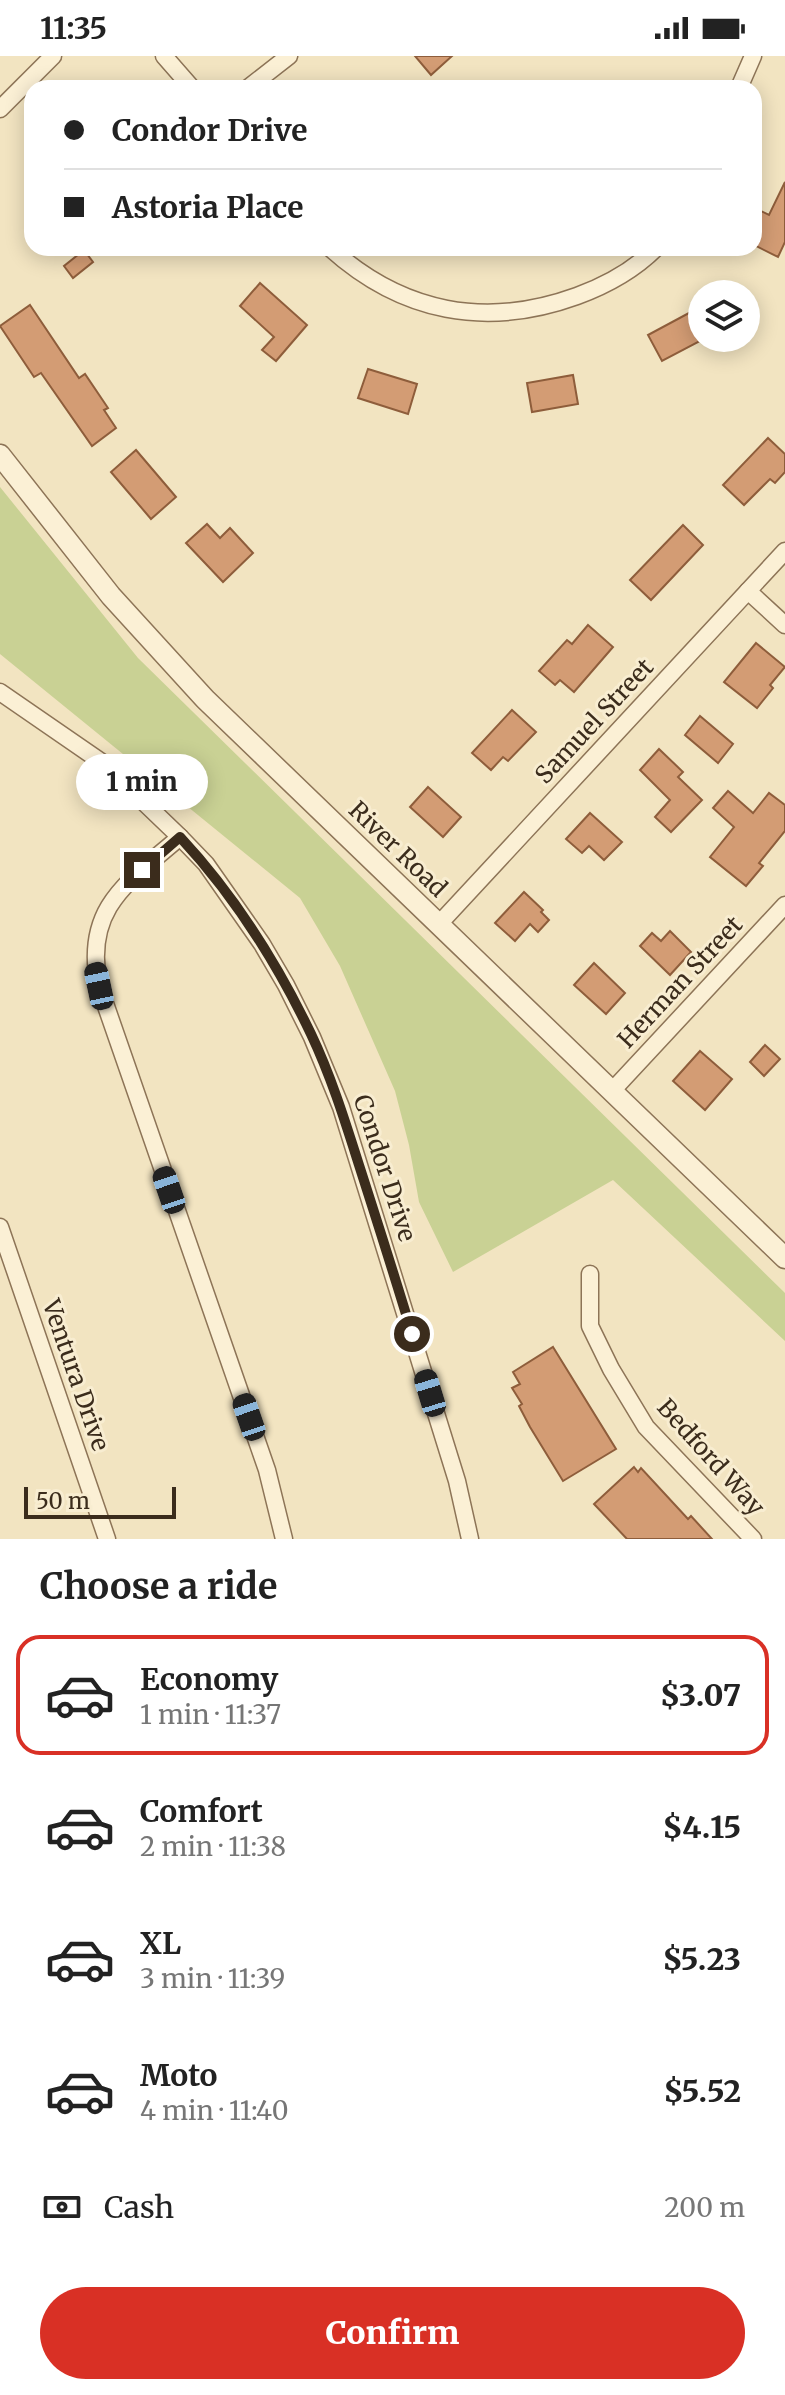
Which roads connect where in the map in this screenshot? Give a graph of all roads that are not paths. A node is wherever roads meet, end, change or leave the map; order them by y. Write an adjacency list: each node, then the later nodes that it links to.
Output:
1 (53, 56): 5 (street)
2 (164, 56): 6 (street)
3 (289, 56): 7 (street)
4 (753, 56): 8 (street)
5 (29, 80)
6 (185, 80)
7 (258, 80)
8 (742, 80)
9 (24, 85): 10 (street)
10 (0, 109)
11 (339, 256): 12 (street)
12 (646, 256)
13 (0, 455): 20 (street, River Road)
14 (785, 551): 15 (street, Samuel Street)
15 (748, 591): 16 (street); 20 (street, Samuel Street)
16 (785, 625)
17 (0, 692): 18 (street, Condor Drive)
18 (180, 837): 26 (street); 27 (street, Condor Drive)
19 (785, 905): 21 (street, Herman Street)
20 (439, 924): 21 (street, River Road)
21 (611, 1092): 23 (street, River Road)
22 (0, 1227): 25 (street, Ventura Drive)
23 (785, 1258)
24 (590, 1274): 28 (street, Bedford Way)
25 (107, 1539)
26 (284, 1539)
27 (470, 1539)
28 (753, 1539)

